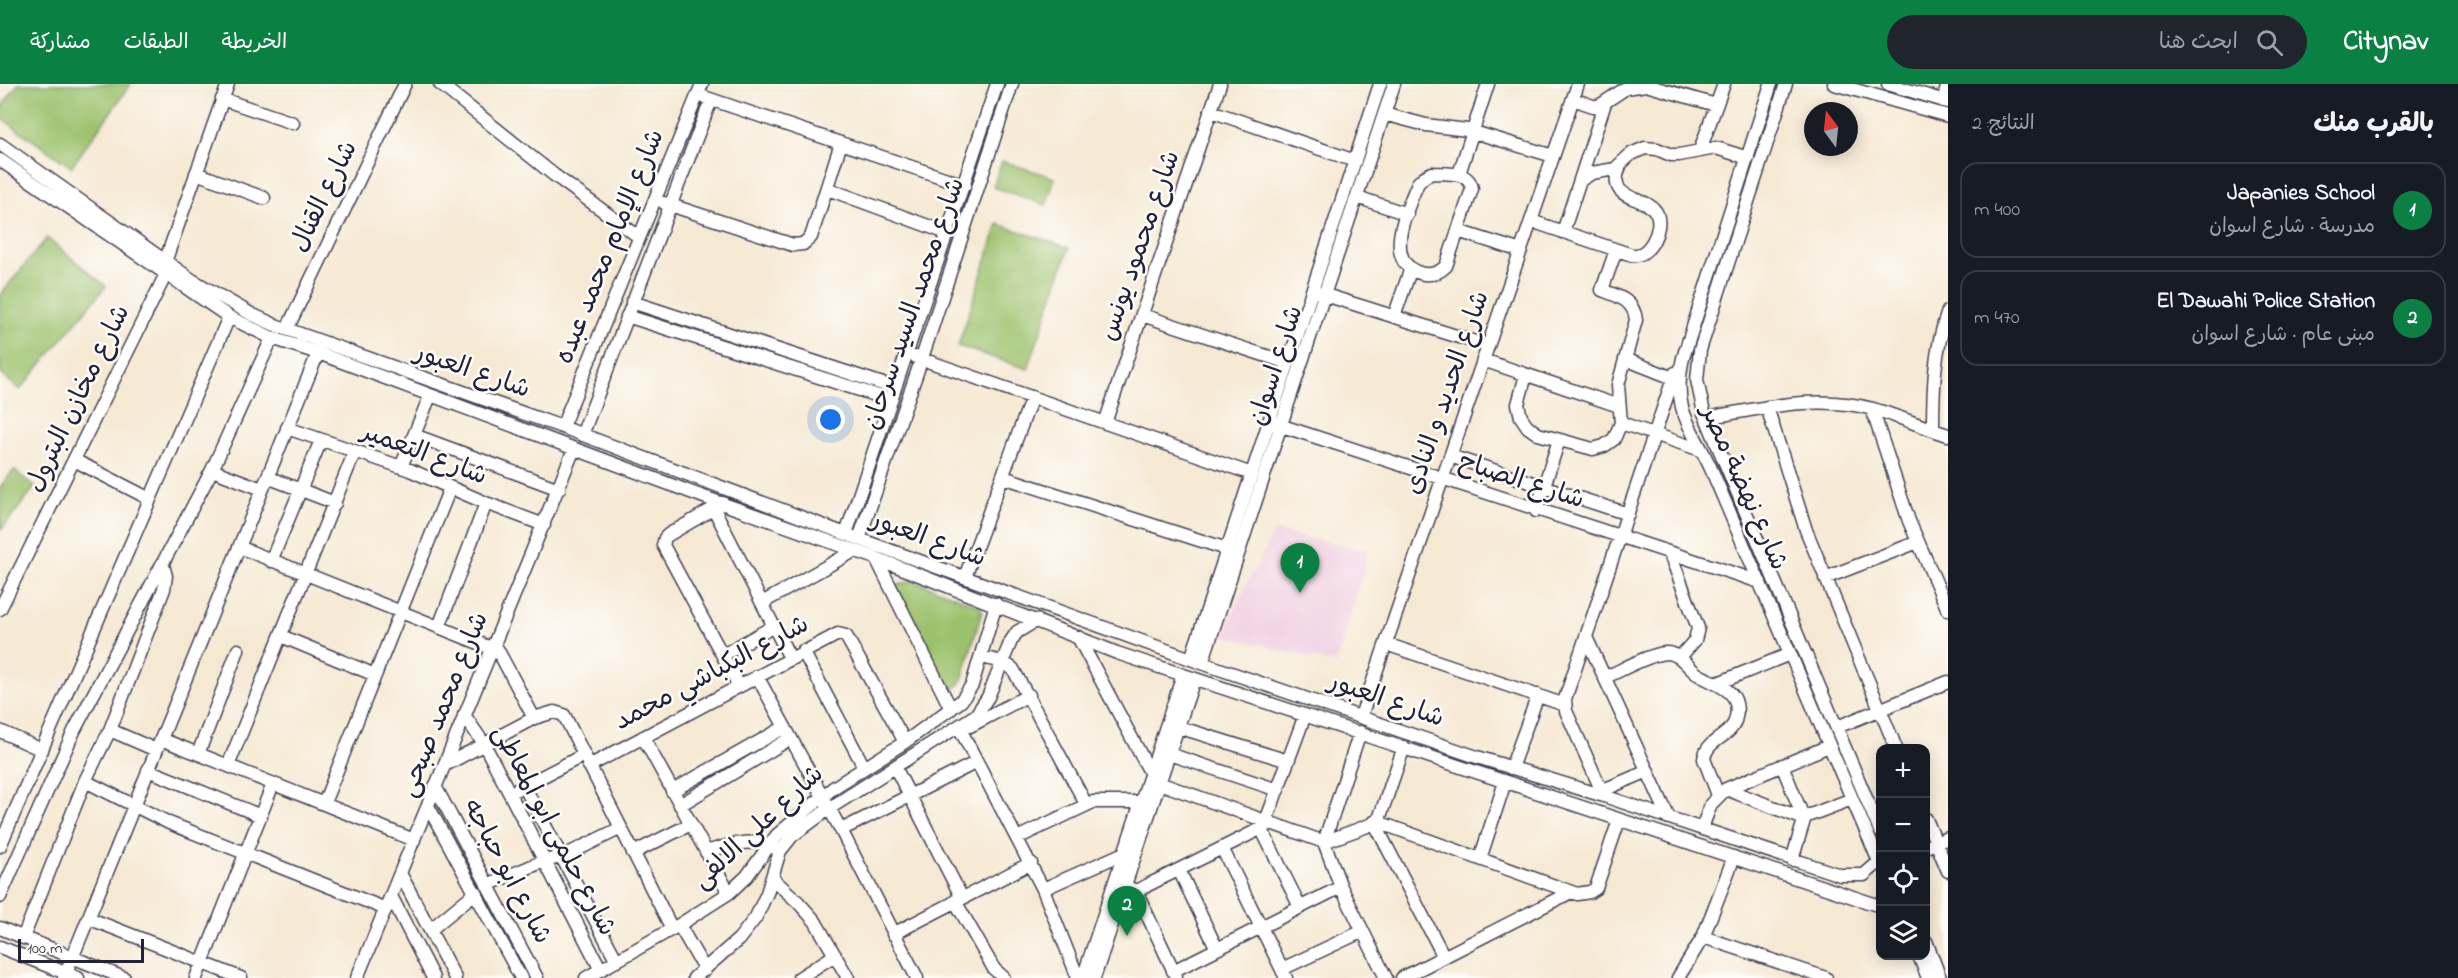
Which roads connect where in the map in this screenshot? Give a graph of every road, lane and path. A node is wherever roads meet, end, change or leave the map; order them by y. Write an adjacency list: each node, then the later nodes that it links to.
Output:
1 (228, 84): 19 (street, شارع مخازن البترول)
2 (405, 84): 69 (street, شارع القنال)
3 (440, 84): 53 (street)
4 (997, 84): 41 (street, شارع محمد السيد سرحان)
5 (1012, 84): 74 (street, شارع محمد السيد سرحان)
6 (1220, 84): 25 (street, شارع محمود يونس)
7 (1380, 84): 36 (street, شارع اسوان)
8 (1394, 84): 26 (street, شارع اسوان)
9 (1488, 84): 29 (street)
10 (1578, 84): 20 (street, شارع الحديد و النادى)
11 (1724, 84): 24 (street)
12 (1771, 84): 34 (street, شارع نهضة مصر)
13 (1786, 84): 57 (street, شارع نهضة مصر)
14 (1834, 84): 27 (street)
15 (1888, 84): 22 (street)
16 (1948, 84): 22 (street)
17 (1665, 86): 23 (street); 24 (street)
18 (699, 90): 21 (street); 45 (street, شارع الإمام محمد عبده)
19 (222, 99): 28 (street); 38 (street, شارع مخازن البترول)
20 (1573, 99): 23 (street); 33 (street, شارع الحديد و النادى)
21 (711, 100): 30 (street); 47 (street, شارع الإمام محمد عبده)
22 (1945, 102)
23 (1605, 103): 40 (street)
24 (1716, 105): 32 (street)
25 (1211, 111): 36 (street); 65 (street, شارع محمود يونس)
26 (1384, 114): 29 (street); 43 (street, شارع اسوان)
27 (1948, 115)
28 (293, 123)
29 (1473, 132): 33 (street); 39 (street)
30 (841, 143): 41 (street); 42 (street)
31 (0, 144): 46 (street, شارع العبور)
32 (1700, 150): 34 (street); 37 (street)
33 (1553, 156): 49 (street, شارع الحديد و النادى)
34 (1748, 158): 56 (street, شارع نهضة مصر)
35 (0, 160): 46 (street, شارع العبور)
36 (1355, 161): 62 (street, شارع اسوان)
37 (1620, 166): 40 (street); 54 (street)
38 (196, 173): 44 (street); 58 (street, شارع مخازن البترول)
39 (1459, 174): 48 (street); 50 (street)
40 (1581, 180): 51 (street)
41 (965, 184): 52 (street, شارع محمد السيد سرحان)
42 (828, 189): 47 (street); 52 (street)
43 (1357, 197): 48 (street); 62 (street, شارع اسوان)
44 (264, 198)
45 (654, 200): 47 (street); 53 (street, شارع الإمام محمد عبده)
46 (74, 203): 58 (street, شارع العبور)
47 (670, 205): 63 (street, شارع الإمام محمد عبده)
48 (1407, 214): 59 (street)
49 (1531, 221): 51 (street); 55 (street, شارع الحديد و النادى)
50 (1458, 231): 55 (street); 59 (street)
51 (1563, 232): 54 (street)
52 (947, 233): 73 (street, شارع محمد السيد سرحان)
53 (639, 237): 94 (street, شارع الإمام محمد عبده)
54 (1616, 250): 76 (street)
55 (1521, 251): 71 (street, شارع الحديد و النادى)
56 (1714, 258): 57 (street); 60 (street, شارع نهضة مصر)
57 (1728, 260): 61 (street, شارع نهضة مصر)
58 (165, 268): 67 (street, شارع العبور); 69 (street, شارع العبور); 107 (street, شارع مخازن البترول)
59 (1411, 268): 68 (street)
60 (1707, 283): 61 (street); 75 (street, شارع نهضة مصر)
61 (1720, 283): 90 (street, شارع نهضة مصر)
62 (1318, 292): 68 (street); 78 (street, شارع اسوان); 93 (street, شارع اسوان)
63 (632, 302): 66 (street, شارع الإمام محمد عبده); 83 (street)
64 (1948, 311): 96 (street)
65 (1142, 315): 78 (street); 91 (street, شارع محمود يونس)
66 (627, 316): 83 (street); 99 (street, شارع الإمام محمد عبده)
67 (229, 317): 70 (street, شارع العبور); 122 (street)
68 (1394, 317): 71 (street)
69 (287, 329): 81 (street, شارع العبور)
70 (272, 338): 72 (street, شارع العبور); 109 (street)
71 (1488, 346): 77 (street, شارع الحديد و النادى)
72 (318, 353): 81 (street, شارع العبور); 95 (street)
73 (907, 353): 74 (street); 83 (street, شارع محمد السيد سرحان)
74 (922, 358): 85 (street); 132 (street, شارع محمد السيد سرحان)
75 (1683, 358): 80 (street); 104 (street, شارع نهضة مصر)
76 (1625, 359): 80 (street); 87 (street)
77 (1483, 360): 79 (street); 106 (street, شارع الحديد و النادى)
78 (1288, 363): 93 (street, شارع اسوان)
79 (1526, 375): 87 (street); 102 (street)
80 (1673, 378): 97 (street)
81 (414, 383): 82 (street, شارع العبور); 84 (street, شارع العبور)
82 (448, 388): 86 (street); 94 (street, شارع العبور)
83 (893, 394): 129 (street, شارع محمد السيد سرحان)
84 (430, 396): 86 (street, شارع العبور); 98 (street)
85 (1032, 397): 91 (street); 112 (street)
86 (444, 400): 103 (street, شارع العبور)
87 (1620, 406): 92 (street)
88 (1767, 407): 89 (street); 90 (street); 141 (street)
89 (1872, 409): 96 (street); 131 (street)
90 (1707, 418): 185 (street, شارع نهضة مصر)
91 (1105, 423): 111 (street)
92 (1622, 423): 97 (street); 102 (street)
93 (1275, 424): 111 (street, شارع اسوان); 113 (street, شارع الصباح); 166 (street, شارع اسوان)
94 (562, 427): 99 (street, شارع العبور)
95 (287, 428): 101 (street, شارع التعمير); 115 (street)
96 (1933, 430): 100 (street)
97 (1655, 434): 104 (street); 127 (street)
98 (414, 435): 108 (street); 119 (street)
99 (582, 435): 110 (street, شارع العبور)
100 (1948, 435)
101 (321, 440): 105 (street, شارع التعمير); 120 (street)
102 (1559, 440): 117 (street)
103 (574, 449): 116 (street, شارع العبور); 119 (street, شارع محمد صبحى)
104 (1701, 450): 142 (street, شارع نهضة مصر)
105 (355, 451): 108 (street, شارع التعمير); 123 (street)
106 (1450, 456): 113 (street, شارع الحديد و النادى); 117 (street)
107 (74, 460): 122 (street); 145 (street, شارع مخازن البترول)
108 (402, 467): 118 (street, شارع التعمير)
109 (212, 470): 115 (street); 138 (street)
110 (678, 470): 114 (street, شارع العبور); 116 (street)
111 (1252, 474): 134 (street, شارع اسوان)
112 (1003, 477): 134 (street); 140 (street)
113 (1442, 480): 126 (street, شارع الصباح); 156 (street, شارع الحديد و النادى)
114 (709, 482): 121 (street); 129 (street, شارع العبور)
115 (265, 483): 120 (street); 133 (street)
116 (675, 486): 121 (street, شارع العبور)
117 (1544, 486): 126 (street); 127 (street)
118 (450, 488): 124 (street, شارع التعمير); 147 (street)
119 (559, 489): 128 (street, شارع محمد صبحى)
120 (300, 490): 123 (street); 137 (street)
121 (701, 496): 125 (street, شارع العبور)
122 (150, 499): 200 (street)
123 (335, 503): 139 (street)
124 (486, 503): 128 (street, شارع التعمير); 151 (street)
125 (718, 506): 132 (street, شارع العبور); 143 (street); 162 (street)
126 (1536, 510): 130 (street, شارع الصباح)
127 (1628, 514): 130 (street)
128 (544, 525): 157 (street, شارع محمد صبحى)
129 (846, 534): 132 (street, شارع العبور)
130 (1619, 538): 135 (street, شارع الصباح); 155 (street)
131 (1918, 542): 141 (street); 146 (street)
132 (856, 545): 136 (street, شارع العبور); 140 (street, شارع العبور); 143 (street)
133 (239, 548): 137 (street); 195 (street)
134 (1227, 549): 166 (street, شارع اسوان)
135 (1670, 554): 142 (street, شارع الصباح); 164 (street)
136 (876, 558): 144 (street, شارع العبور); 178 (street)
137 (271, 561): 139 (street)
138 (163, 565): 188 (street); 281 (street)
139 (306, 574): 147 (street); 153 (street)
140 (965, 577): 148 (street, شارع العبور)
141 (1825, 578): 179 (street)
142 (1760, 582): 161 (street, شارع نهضة مصر)
143 (762, 603): 150 (street)
144 (996, 604): 149 (street, شارع العبور); 163 (street, شارع على الالفى)
145 (0, 609)
146 (1948, 610)
147 (400, 612): 151 (street); 168 (street)
148 (1083, 619): 152 (street, شارع العبور); 154 (street)
149 (1037, 620): 154 (street, شارع العبور); 167 (street, شارع على الالفى)
150 (774, 626): 162 (street); 165 (street)
151 (439, 627): 157 (street)
152 (1125, 634): 160 (street); 166 (street, شارع العبور)
153 (281, 636): 168 (street); 208 (street)
154 (1076, 636): 160 (street, شارع العبور); 214 (street)
155 (1586, 637): 171 (street); 177 (street)
156 (1386, 644): 176 (street); 182 (street, شارع الحديد و النادى)
157 (492, 646): 180 (street, شارع محمد صبحى); 183 (street)
158 (238, 650): 201 (street)
159 (803, 651): 165 (street, شارع البكباشي محمد); 193 (street, شارع البكباشي محمد); 210 (street)
160 (1117, 653): 170 (street, شارع العبور)
161 (1790, 654): 173 (street); 198 (street, شارع نهضة مصر)
162 (723, 655): 174 (street)
163 (981, 657): 167 (street); 178 (street, شارع على الالفى)
164 (1680, 657): 171 (street); 173 (street)
165 (790, 658): 169 (street, شارع البكباشي محمد)
166 (1197, 661): 182 (street, شارع العبور)
167 (1003, 662): 175 (street); 187 (street, شارع على الالفى)
168 (375, 675): 229 (street)
169 (757, 676): 174 (street, شارع البكباشي محمد); 191 (street)
170 (1188, 677): 181 (street, شارع العبور); 184 (street); 214 (street)
171 (1606, 677): 213 (street)
172 (1948, 682): 179 (street)
173 (1718, 683): 222 (street)
174 (739, 686): 192 (street, شارع البكباشي محمد)
175 (1029, 695): 187 (street); 231 (street)
176 (1538, 695): 177 (street); 211 (street)
177 (1565, 705): 224 (street)
178 (951, 709): 193 (street, شارع على الالفى)
179 (1880, 710): 185 (street); 197 (street)
180 (464, 715): 196 (street, شارع حلمى ابو المعاطى); 206 (street, شارع محمد صبحى)
181 (1305, 715): 190 (street, شارع العبور); 204 (street)
182 (1361, 716): 186 (street, شارع العبور)
183 (534, 718): 196 (street); 203 (street)
184 (1178, 727): 202 (street); 204 (street)
185 (1837, 727): 238 (street, شارع نهضة مصر)
186 (1394, 728): 194 (street); 211 (street, شارع العبور)
187 (960, 729): 205 (street); 209 (street, شارع على الالفى)
188 (110, 730): 195 (street); 215 (street)
189 (0, 731): 200 (street)
190 (1360, 732): 194 (street, شارع العبور); 249 (street)
191 (788, 733): 221 (street); 226 (street); 232 (street)
192 (643, 737): 203 (street, شارع البكباشي محمد); 221 (street)
193 (905, 742): 210 (street, شارع على الالفى)
194 (1388, 742): 199 (street, شارع العبور)
195 (159, 744): 201 (street); 212 (street)
196 (484, 744): 206 (street); 223 (street, شارع حلمى ابو المعاطى)
197 (1894, 744)
198 (1829, 746): 207 (street); 227 (street, شارع نهضة مصر)
199 (1404, 747): 216 (street, شارع العبور); 240 (street)
200 (42, 750): 252 (street)
201 (198, 754): 208 (street)
202 (1168, 754): 214 (street); 220 (street)
203 (587, 761): 219 (street, شارع البكباشي محمد); 243 (street)
204 (1288, 761): 220 (street)
205 (977, 762): 225 (street); 246 (street)
206 (445, 765): 218 (street, شارع محمد صبحى)
207 (1782, 765): 222 (street); 237 (street)
208 (228, 766): 217 (street)
209 (895, 766): 225 (street); 234 (street, شارع على الالفى)
210 (864, 767): 226 (street, شارع على الالفى)
211 (1512, 768): 224 (street, شارع العبور)
212 (148, 770): 230 (street); 235 (street)
213 (1648, 771): 224 (street); 236 (street)
214 (1155, 779): 228 (street); 242 (street); 275 (street)
215 (85, 781): 230 (street); 294 (street)
216 (1504, 782): 239 (street, شارع العبور); 263 (street)
217 (273, 784): 229 (street); 235 (street)
218 (435, 786): 233 (street, شارع محمد صبحى); 273 (street, شارع ابو حباجه)
219 (524, 786): 223 (street, شارع البكباشي محمد); 261 (street, شارع حلمى ابو المعاطى)
220 (1278, 790): 242 (street)
221 (672, 791): 232 (street)
222 (1722, 792): 237 (street); 244 (street)
223 (509, 794): 265 (street, شارع حلمى ابو المعاطى)
224 (1603, 794): 236 (street, شارع العبور)
225 (910, 795): 245 (street); 282 (street)
226 (823, 796): 234 (street); 250 (street, شارع على الالفى)
227 (1852, 799): 237 (street); 260 (street, شارع نهضة مصر)
228 (1141, 802): 231 (street); 258 (street)
229 (324, 803): 248 (street)
230 (134, 804): 259 (street); 286 (street)
231 (1086, 804): 246 (street)
232 (680, 805): 241 (street)
233 (428, 806): 248 (street, شارع محمد صبحى); 277 (street, شارع ابو حباجه)
234 (830, 808): 245 (street); 255 (street, شارع على الالفى)
235 (261, 816): 259 (street)
236 (1669, 818): 244 (street, شارع العبور)
237 (1804, 819): 264 (street)
238 (1876, 819)
239 (1619, 820): 262 (street, شارع العبور); 278 (street)
240 (1376, 822): 249 (street); 263 (street); 299 (street)
241 (691, 824): 256 (street); 257 (street)
242 (1266, 824): 249 (street); 253 (street); 284 (street)
243 (621, 828): 257 (street); 261 (street)
244 (1702, 828): 254 (street, شارع العبور)
245 (841, 830): 292 (street)
246 (1017, 838): 266 (street)
247 (1948, 838): 251 (street)
248 (414, 840): 271 (street, شارع محمد صبحى)
249 (1324, 842): 274 (street)
250 (768, 845): 255 (street); 256 (street); 279 (street, شارع على الالفى)
251 (1931, 845): 270 (street)
252 (0, 846)
253 (1222, 848): 269 (street); 288 (street)
254 (1762, 850): 264 (street, شارع العبور); 267 (street)
255 (780, 851): 272 (street, شارع على الالفى)
256 (706, 852): 279 (street)
257 (633, 853): 287 (street)
258 (1124, 853): 276 (street); 324 (street)
259 (247, 854): 285 (street); 303 (street)
260 (1876, 854)
261 (562, 857): 265 (street); 302 (street, شارع حلمى ابو المعاطى)
262 (1734, 857): 267 (street, شارع العبور); 293 (street)
263 (1480, 860): 278 (street)
264 (1792, 860): 268 (street, شارع العبور)
265 (544, 861): 273 (street); 304 (street, شارع حلمى ابو المعاطى)
266 (1031, 863): 276 (street); 282 (street)
267 (1757, 865): 283 (street, شارع العبور)
268 (1876, 867)
269 (1179, 870): 275 (street); 296 (street)
270 (1948, 872)
271 (400, 873): 280 (street, شارع محمد صبحى); 290 (street)
272 (772, 878): 298 (street); 305 (street, شارع على الالفى)
273 (488, 885): 319 (street, شارع ابو حباجه)
274 (1341, 887): 284 (street); 291 (street)
275 (1130, 888): 308 (street); 325 (street)
276 (1043, 889): 323 (street)
277 (476, 892): 290 (street); 318 (street, شارع ابو حباجه)
278 (1571, 892): 299 (street)
279 (729, 893): 287 (street, شارع على الالفى)
280 (391, 896): 285 (street, شارع محمد صبحى); 316 (street)
281 (0, 897)
282 (958, 899): 292 (street); 311 (street)
283 (1876, 904)
284 (1300, 907): 288 (street)
285 (386, 909): 307 (street, شارع محمد صبحى)
286 (88, 918): 300 (street); 303 (street)
287 (675, 927): 302 (street, شارع على الالفى); 305 (street)
288 (1262, 927): 296 (street); 306 (street)
289 (0, 928): 294 (street)
290 (430, 930): 317 (street)
291 (1363, 931): 306 (street); 326 (street)
292 (893, 934): 322 (street)
293 (1703, 937): 328 (street); 329 (street)
294 (23, 938): 300 (street)
295 (0, 947): 309 (street)
296 (1217, 949): 308 (street)
297 (1930, 952): 331 (street)
298 (836, 955): 310 (street); 321 (street)
299 (1444, 957): 327 (street)
300 (72, 958): 309 (street); 313 (street)
301 (1921, 960): 330 (street)
302 (617, 961): 304 (street, شارع على الالفى)
303 (203, 963): 314 (street); 315 (street)
304 (601, 970): 320 (street, شارع على الالفى)
305 (702, 974)
306 (1284, 974)
307 (362, 975)
308 (1175, 975)
309 (65, 976): 312 (street)
310 (845, 977)
311 (1001, 977)
312 (78, 978)
313 (124, 978)
314 (196, 978)
315 (241, 978)
316 (433, 978)
317 (455, 978)
318 (521, 978)
319 (537, 978)
320 (586, 978)
321 (799, 978)
322 (917, 978)
323 (1078, 978)
324 (1083, 978)
325 (1094, 978)
326 (1386, 978)
327 (1402, 978)
328 (1678, 978)
329 (1826, 978)
330 (1928, 978)
331 (1940, 978)

